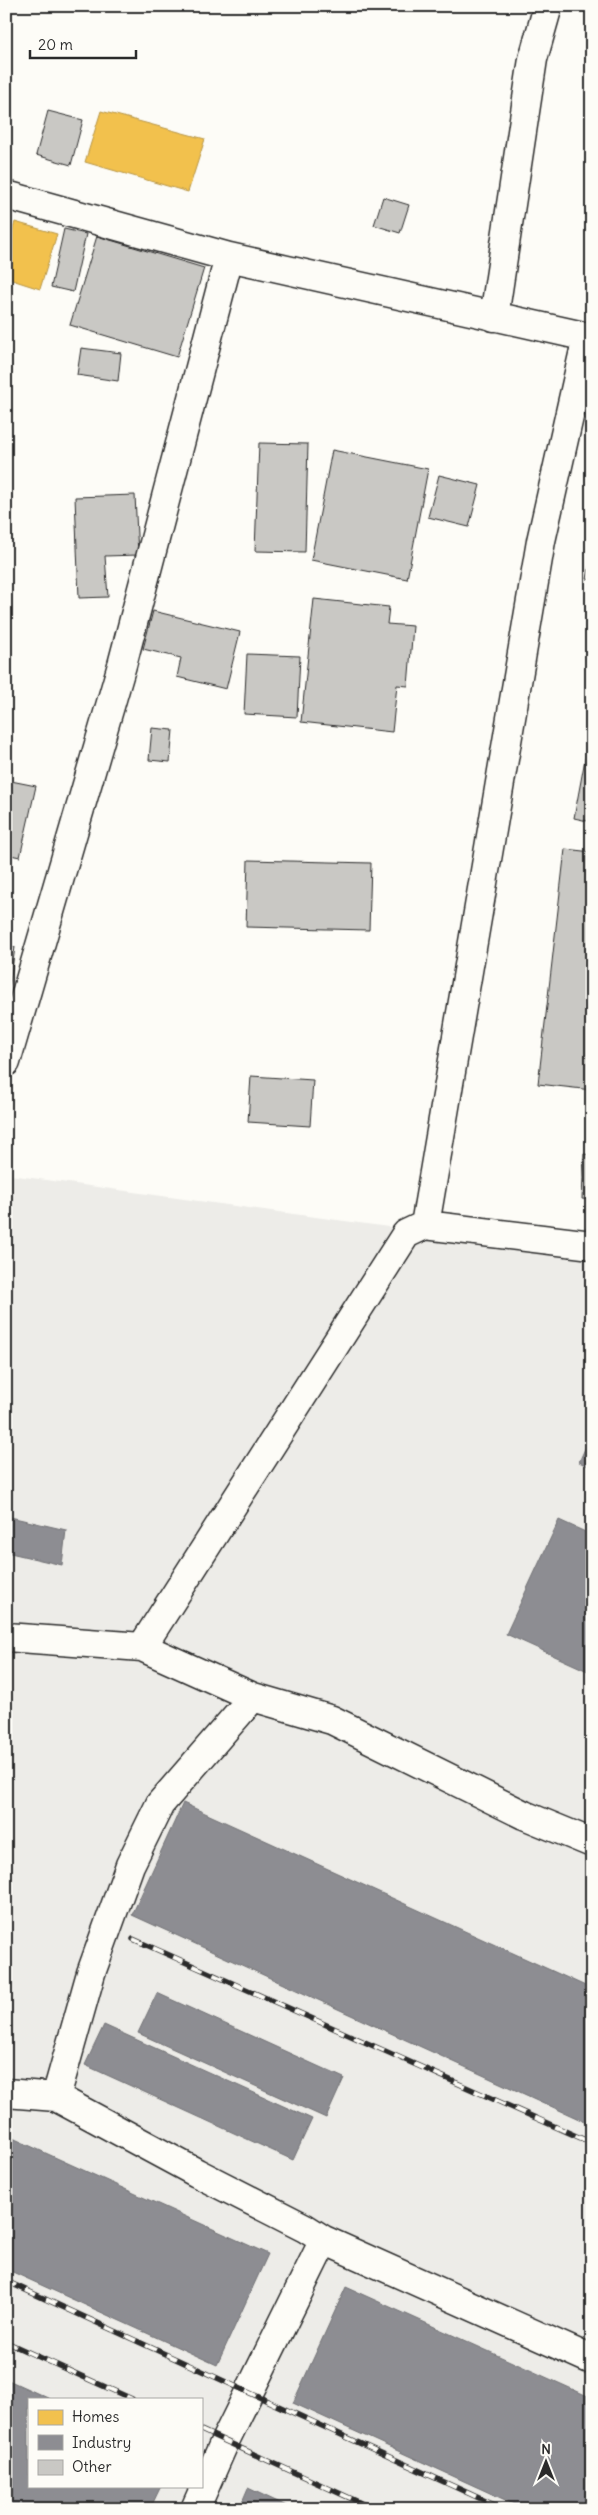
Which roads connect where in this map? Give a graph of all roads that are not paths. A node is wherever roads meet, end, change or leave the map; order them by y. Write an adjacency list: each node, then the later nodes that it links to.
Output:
1 (548, 6): 4 (street)
2 (6, 195): 3 (street)
3 (229, 257): 4 (street); 6 (street)
4 (494, 317): 5 (street)
5 (590, 338): 7 (street)
6 (6, 1062)
7 (425, 1225): 8 (street); 10 (street)
8 (592, 1245)
9 (6, 1637): 10 (street)
10 (142, 1647): 11 (street)
11 (253, 1697): 12 (street); 14 (street)
12 (592, 1843)
13 (6, 2093): 14 (street)
14 (56, 2097): 15 (street)
15 (324, 2240): 16 (street); 17 (street)
16 (592, 2360)
17 (195, 2509)

